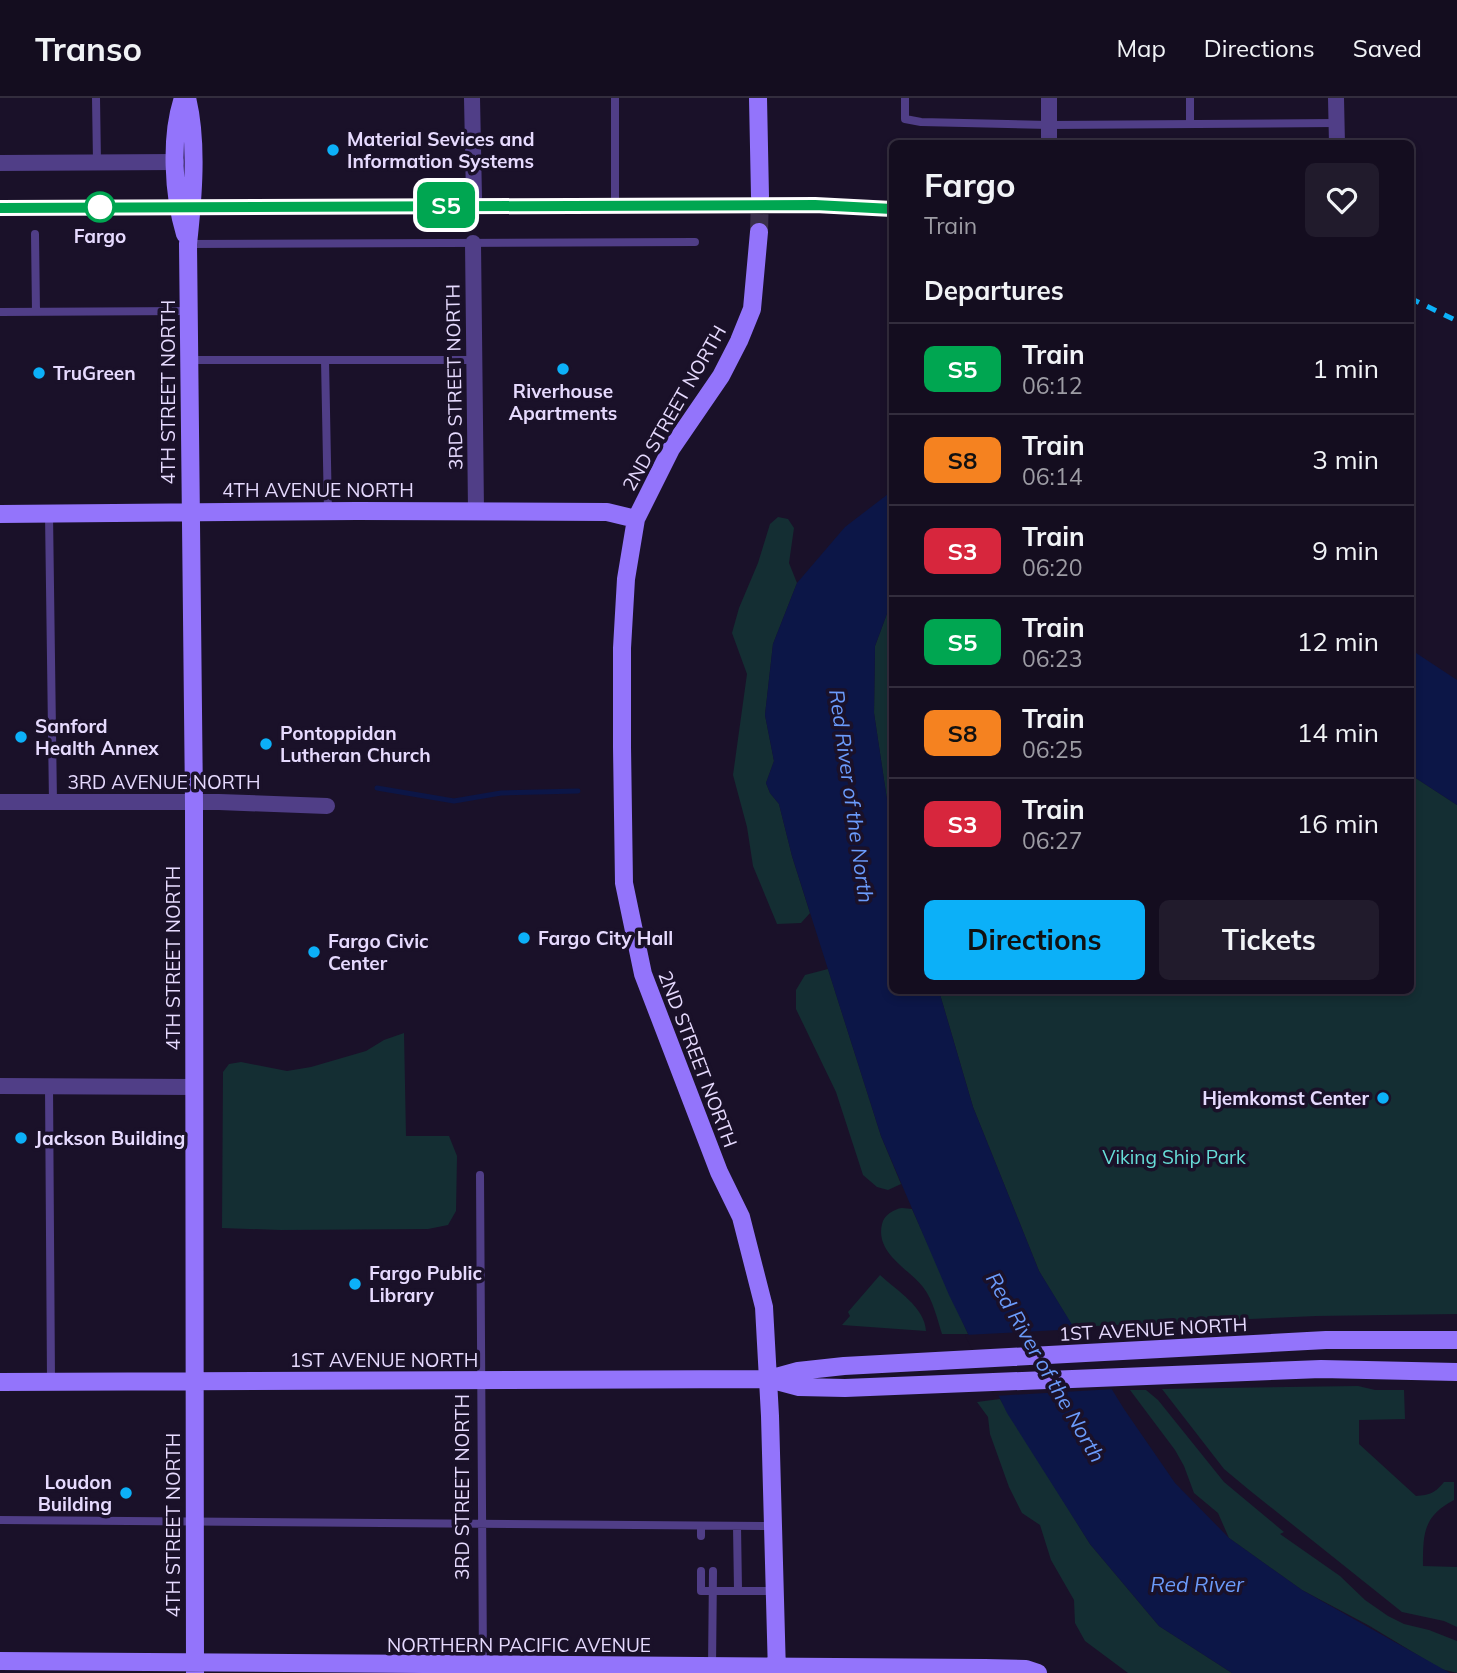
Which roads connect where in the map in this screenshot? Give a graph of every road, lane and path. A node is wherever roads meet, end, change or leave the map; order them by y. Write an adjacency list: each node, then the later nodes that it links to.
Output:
1 (96, 98): 15 (lane)
2 (185, 98): 16 (street, 4TH STREET NORTH); 25 (street, 4TH STREET NORTH)
3 (472, 98): 19 (street)
4 (615, 98): 20 (lane)
5 (758, 98): 18 (street)
6 (905, 98): 12 (lane)
7 (1049, 98): 12 (street)
8 (1190, 98): 11 (lane)
9 (1336, 98): 10 (street)
10 (1336, 123): 11 (lane); 14 (street)
11 (1190, 124): 12 (lane)
12 (1049, 125): 13 (street)
13 (1049, 140)
14 (1338, 140)
15 (97, 162): 16 (street); 17 (street)
16 (176, 162): 25 (street, 4TH STREET NORTH)
17 (0, 163)
18 (760, 196)
19 (474, 197)
20 (615, 199)
21 (759, 232): 37 (street, 2ND STREET NORTH)
22 (36, 234): 28 (lane)
23 (695, 242): 24 (lane)
24 (473, 243): 25 (lane); 31 (street, 3RD STREET NORTH)
25 (188, 244): 26 (street, 4TH STREET NORTH)
26 (189, 311): 28 (lane); 29 (street, 4TH STREET NORTH)
27 (0, 312): 28 (lane)
28 (36, 312)
29 (189, 360): 30 (lane); 33 (street, 4TH STREET NORTH)
30 (325, 360): 31 (lane); 34 (lane)
31 (475, 360): 32 (street, 3RD STREET NORTH)
32 (477, 511): 34 (street, 4TH AVENUE NORTH); 37 (street, 4TH AVENUE NORTH)
33 (190, 512): 34 (street, 4TH AVENUE NORTH); 36 (street, 4TH AVENUE NORTH); 40 (street, 4TH STREET NORTH)
34 (328, 512)
35 (0, 514): 36 (street, 4TH AVENUE NORTH)
36 (49, 514): 39 (lane)
37 (636, 519): 48 (street, 2ND STREET NORTH)
38 (0, 802): 39 (street, 3RD AVENUE NORTH)
39 (53, 803): 40 (street, 3RD AVENUE NORTH)
40 (194, 803): 41 (street, 3RD AVENUE NORTH); 44 (street, 4TH STREET NORTH)
41 (327, 806)
42 (0, 1086): 43 (street)
43 (49, 1086): 44 (street); 52 (lane)
44 (194, 1087): 50 (street, 4TH STREET NORTH)
45 (480, 1175): 49 (lane, 3RD STREET NORTH)
46 (1457, 1340): 48 (street, 1ST AVENUE NORTH)
47 (1457, 1372): 48 (street, 1ST AVENUE NORTH)
48 (769, 1378): 49 (street, 1ST AVENUE NORTH); 59 (street, 2ND STREET NORTH)
49 (482, 1380): 50 (street, 1ST AVENUE NORTH); 55 (lane, 3RD STREET NORTH)
50 (194, 1381): 52 (street, 1ST AVENUE NORTH); 54 (street, 4TH STREET NORTH)
51 (0, 1382): 52 (street, 1ST AVENUE NORTH)
52 (51, 1382)
53 (0, 1520): 54 (lane)
54 (194, 1521): 55 (lane); 70 (street, 4TH STREET NORTH)
55 (483, 1523): 56 (lane); 71 (lane, 3RD STREET NORTH)
56 (701, 1526): 57 (lane); 60 (lane)
57 (714, 1526): 58 (lane); 61 (lane)
58 (737, 1526): 59 (lane); 65 (lane)
59 (774, 1526): 66 (street, 2ND STREET NORTH)
60 (701, 1536)
61 (713, 1536)
62 (701, 1571): 64 (lane)
63 (713, 1571): 64 (lane)
64 (713, 1590): 65 (lane); 69 (lane)
65 (738, 1590): 66 (lane)
66 (774, 1591): 73 (street, 2ND STREET NORTH)
67 (0, 1661): 68 (street, NORTHERN PACIFIC AVENUE)
68 (24, 1667): 70 (street, NORTHERN PACIFIC AVENUE)
69 (712, 1667): 71 (street, NORTHERN PACIFIC AVENUE); 72 (street, NORTHERN PACIFIC AVENUE)
70 (195, 1668): 71 (street, NORTHERN PACIFIC AVENUE)
71 (483, 1669)
72 (750, 1670): 73 (street, NORTHERN PACIFIC AVENUE)
73 (777, 1670): 74 (street, NORTHERN PACIFIC AVENUE)
74 (985, 1671): 75 (street, NORTHERN PACIFIC AVENUE)
75 (1038, 1673)

